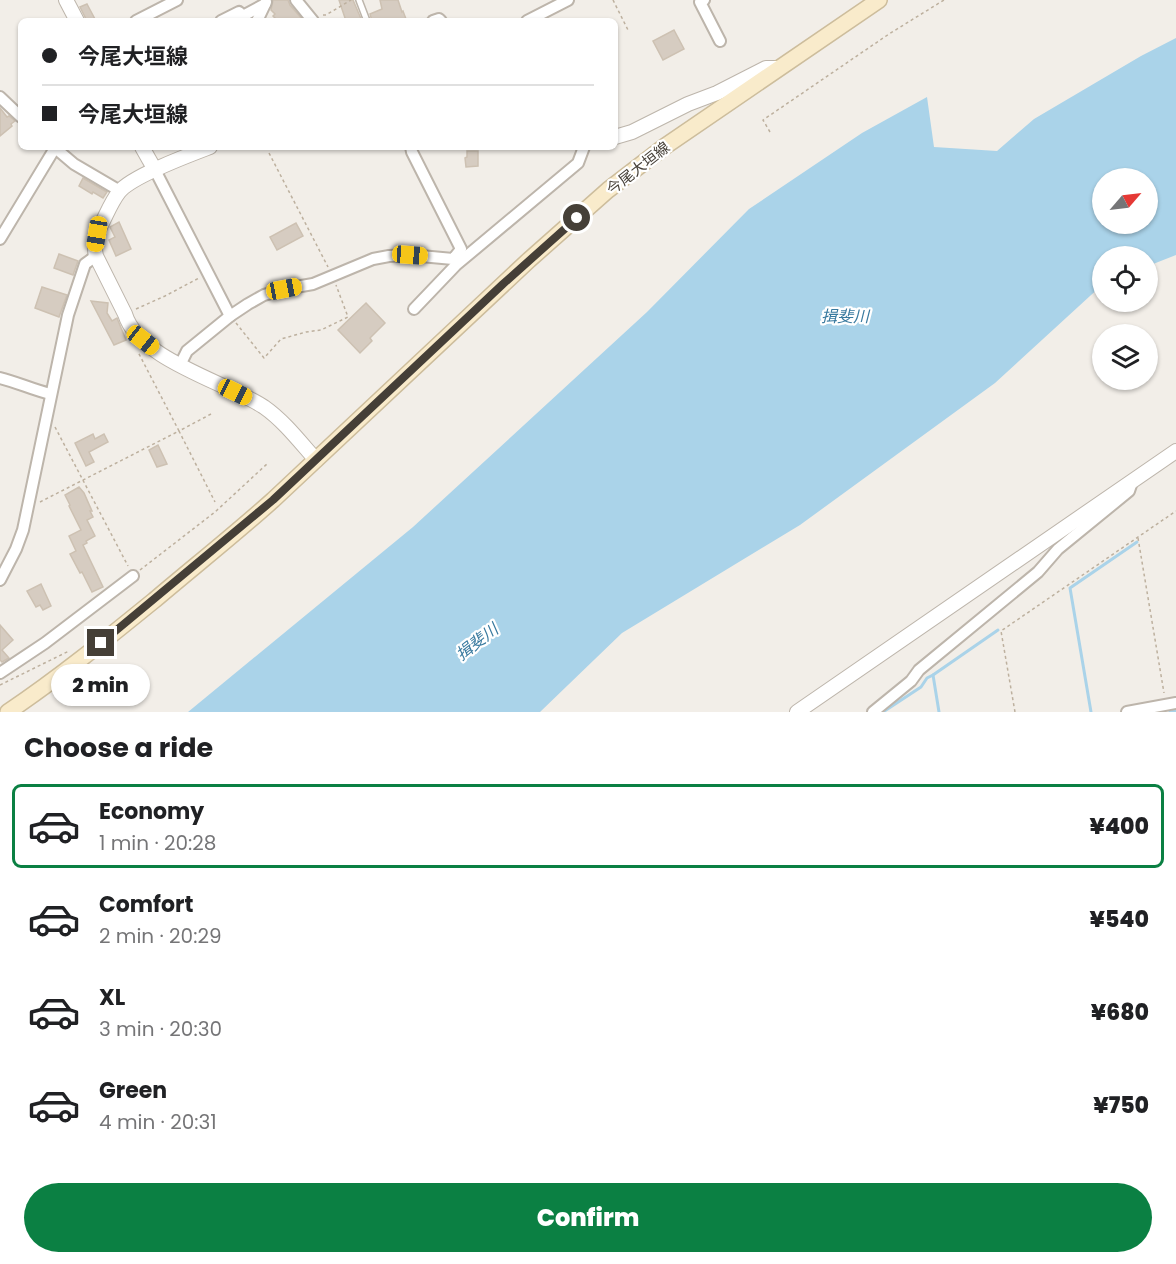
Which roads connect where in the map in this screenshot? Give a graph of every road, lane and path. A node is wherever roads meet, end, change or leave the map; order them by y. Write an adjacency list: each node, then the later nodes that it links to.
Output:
1 (66, 0): 12 (street)
2 (177, 0): 13 (street)
3 (296, 0): 16 (street)
4 (351, 0): 17 (path)
5 (359, 0): 18 (lane)
6 (568, 0): 19 (street)
7 (613, 0): 20 (path)
8 (704, 0): 21 (street)
9 (879, 0): 22 (main road, 今尾大垣線)
10 (944, 0): 25 (path)
11 (266, 2): 14 (street); 15 (street)
12 (75, 18)
13 (142, 18)
14 (227, 18)
15 (258, 18)
16 (311, 18)
17 (316, 18)
18 (366, 18)
19 (533, 18)
20 (629, 33)
21 (720, 41)
22 (779, 68): 26 (street); 49 (main road, 今尾大垣線)
23 (0, 98): 24 (street)
24 (18, 114)
25 (770, 132)
26 (618, 136)
27 (54, 150): 35 (street)
28 (57, 150): 34 (street)
29 (144, 150): 33 (street)
30 (203, 150): 33 (street)
31 (412, 150): 40 (street)
32 (583, 150): 38 (street)
33 (154, 170): 34 (street); 37 (street)
34 (120, 191): 36 (street)
35 (0, 239)
36 (96, 256): 39 (street); 44 (street)
37 (207, 273): 39 (path); 40 (street)
38 (414, 309)
39 (125, 314): 41 (street)
40 (230, 316): 42 (street)
41 (143, 340): 42 (street); 47 (path)
42 (180, 364): 49 (street)
43 (0, 378): 44 (street)
44 (51, 394): 46 (street)
45 (211, 414): 47 (path)
46 (46, 418): 51 (path); 54 (street)
47 (179, 430): 51 (path); 53 (path)
48 (1176, 451): 52 (street)
49 (316, 460): 63 (main road, 今尾大垣線)
50 (268, 463): 57 (path)
51 (82, 481): 54 (path); 57 (path)
52 (1132, 482): 64 (street); 65 (street)
53 (215, 502)
54 (28, 505): 58 (street)
55 (1176, 512): 56 (path)
56 (1138, 537): 62 (path); 66 (path)
57 (133, 576): 60 (street)
58 (0, 580)
59 (76, 648): 61 (path)
60 (0, 673)
61 (0, 685)
62 (1171, 704): 67 (street)
63 (8, 712)
64 (797, 712)
65 (873, 712)
66 (1015, 712)
67 (1127, 712)

